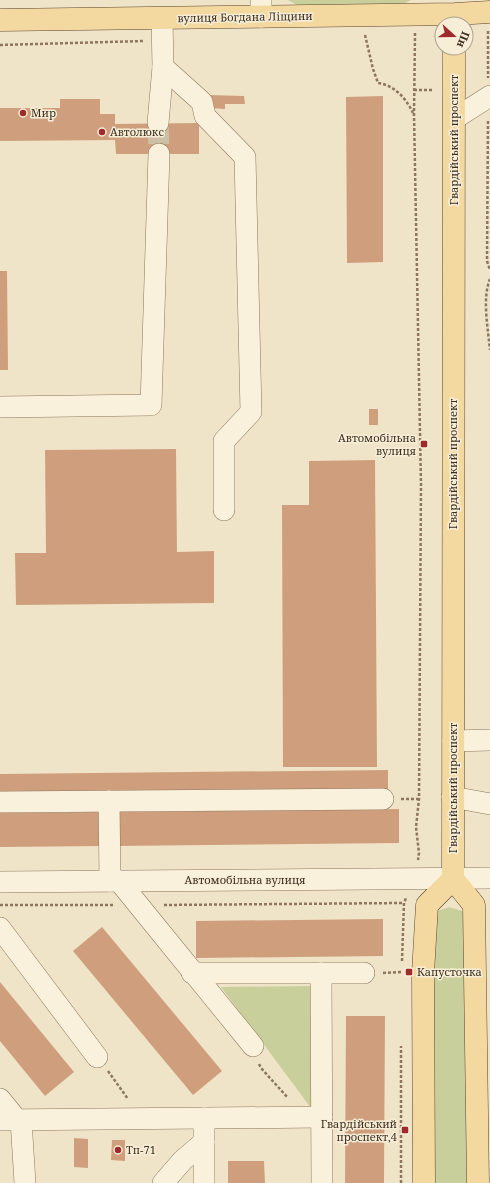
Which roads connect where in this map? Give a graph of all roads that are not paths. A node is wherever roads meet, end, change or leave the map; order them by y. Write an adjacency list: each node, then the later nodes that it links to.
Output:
1 (261, 8): 3 (main road, вулиця Богдана Ліщини); 4 (main road, вулиця Богдана Ліщини)
2 (490, 12): 3 (main road, вулиця Богдана Ліщини)
3 (455, 13)
4 (162, 18): 5 (main road, вулиця Богдана Ліщини); 7 (street)
5 (0, 20)
6 (454, 56): 9 (main road, Гвардійський проспект)
7 (163, 66): 10 (street); 13 (street)
8 (489, 97): 9 (street)
9 (454, 119): 15 (main road, Гвардійський проспект)
10 (158, 123)
11 (159, 154): 12 (street)
12 (0, 407)
13 (224, 510)
14 (490, 740): 15 (street)
15 (453, 741): 16 (main road, Гвардійський проспект)
16 (452, 797): 20 (street); 22 (main road, Гвардійський проспект)
17 (383, 799): 18 (street)
18 (109, 801): 19 (street); 23 (street)
19 (0, 802)
20 (490, 804)
21 (490, 878): 22 (street, Автомобільна вулиця)
22 (453, 879): 23 (street, Автомобільна вулиця); 35 (main road); 41 (main road)
23 (114, 881): 24 (street, Автомобільна вулиця); 26 (street)
24 (0, 882)
25 (0, 928): 30 (street)
26 (192, 972): 27 (street); 29 (street)
27 (321, 972): 28 (street); 32 (street)
28 (364, 973)
29 (253, 1046)
30 (97, 1057)
31 (0, 1099): 34 (street)
32 (312, 1117): 33 (street); 40 (street)
33 (204, 1118): 34 (street); 36 (street)
34 (13, 1120): 37 (street)
35 (484, 1137): 42 (main road)
36 (204, 1142): 38 (street); 39 (street)
37 (25, 1183)
38 (163, 1183)
39 (204, 1183)
40 (322, 1183)
41 (424, 1183)
42 (478, 1183)

